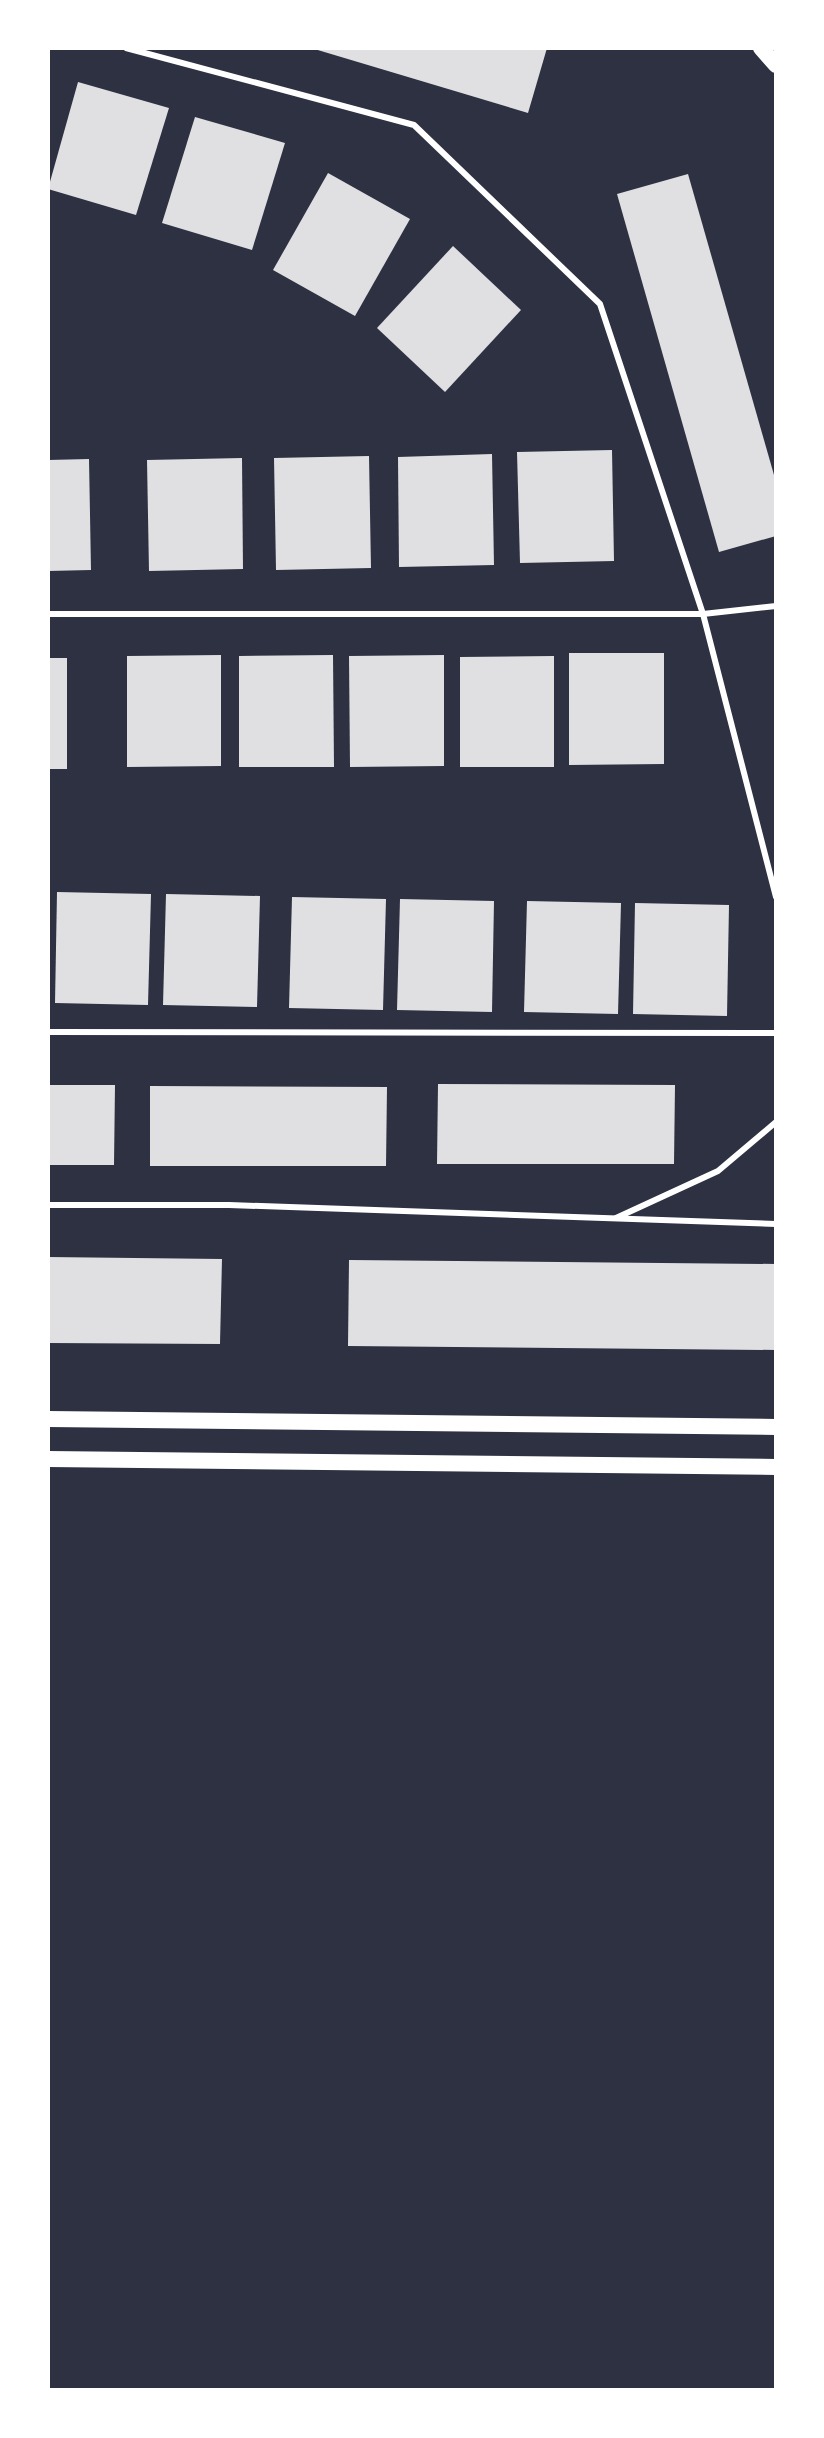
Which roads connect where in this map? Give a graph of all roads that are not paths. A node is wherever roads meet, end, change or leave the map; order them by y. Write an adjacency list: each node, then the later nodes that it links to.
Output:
1 (126, 48): 6 (lane)
2 (761, 48): 3 (main road)
3 (776, 65)
4 (776, 606): 6 (lane)
5 (48, 614): 6 (lane)
6 (703, 614): 7 (lane)
7 (776, 897)
8 (48, 1032): 9 (lane)
9 (776, 1033)
10 (776, 1122): 12 (lane)
11 (48, 1205): 12 (lane)
12 (614, 1218): 13 (lane)
13 (776, 1224)
14 (48, 1419): 15 (main road)
15 (776, 1427)
16 (48, 1459): 17 (main road)
17 (776, 1467)

